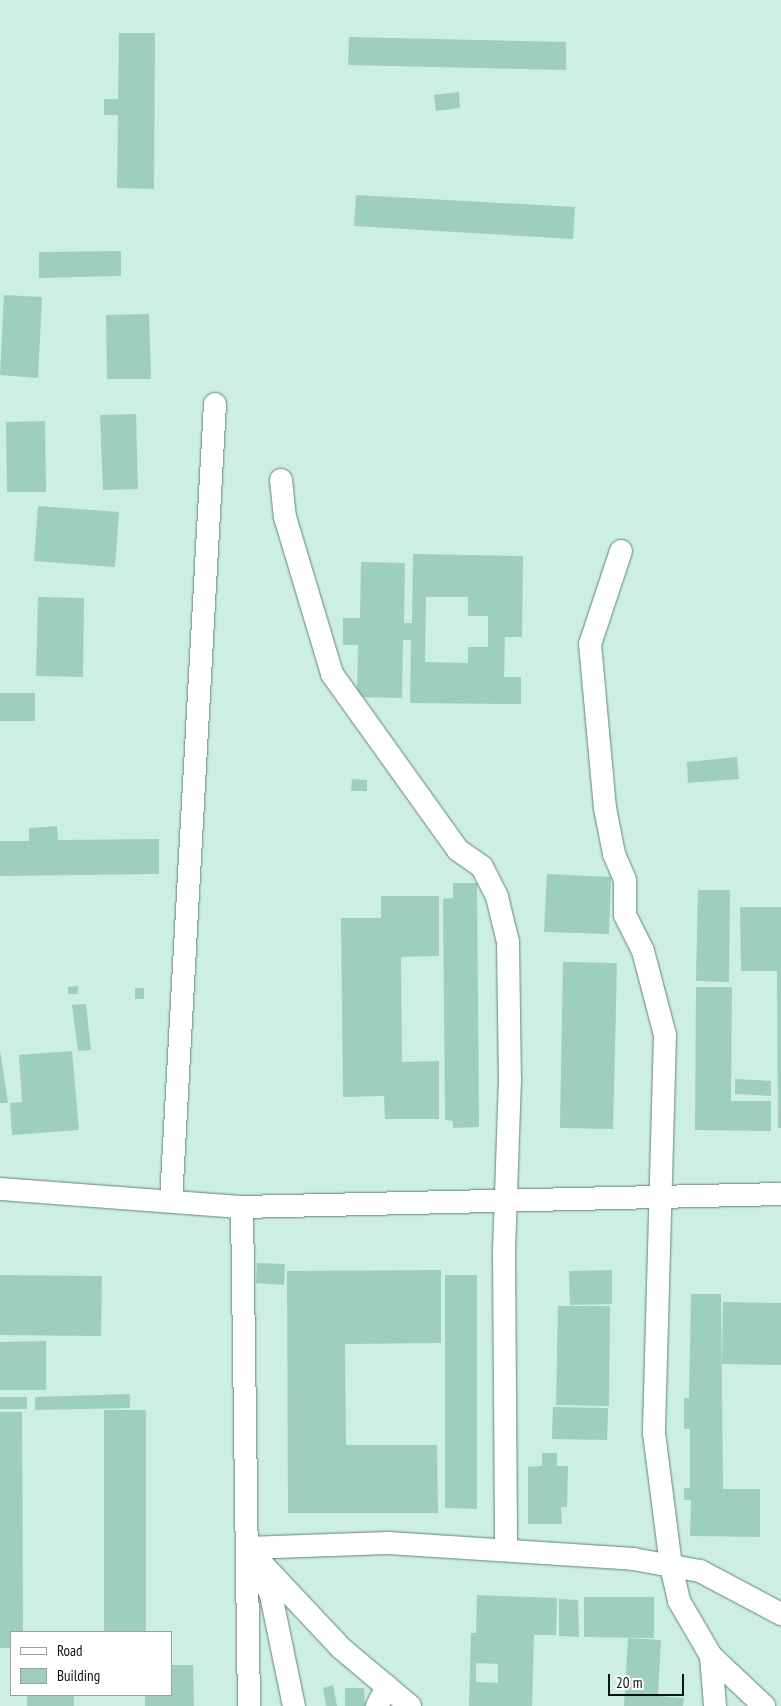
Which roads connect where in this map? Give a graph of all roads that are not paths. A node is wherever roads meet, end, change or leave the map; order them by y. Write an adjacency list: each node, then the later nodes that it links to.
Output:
1 (215, 404): 7 (street)
2 (282, 480): 8 (street)
3 (621, 551): 6 (street)
4 (0, 1189): 7 (street)
5 (781, 1194): 6 (street)
6 (662, 1197): 8 (street); 12 (street)
7 (171, 1201): 9 (street)
8 (507, 1201): 9 (street); 11 (street)
9 (242, 1207): 10 (street)
10 (247, 1548): 11 (street); 15 (street); 16 (street); 17 (street)
11 (506, 1548): 12 (street)
12 (670, 1566): 13 (street); 14 (street)
13 (781, 1614)
14 (711, 1656): 19 (street); 20 (street)
15 (382, 1696): 18 (street)
16 (250, 1706)
17 (294, 1706)
18 (410, 1706)
19 (715, 1706)
20 (764, 1706)

